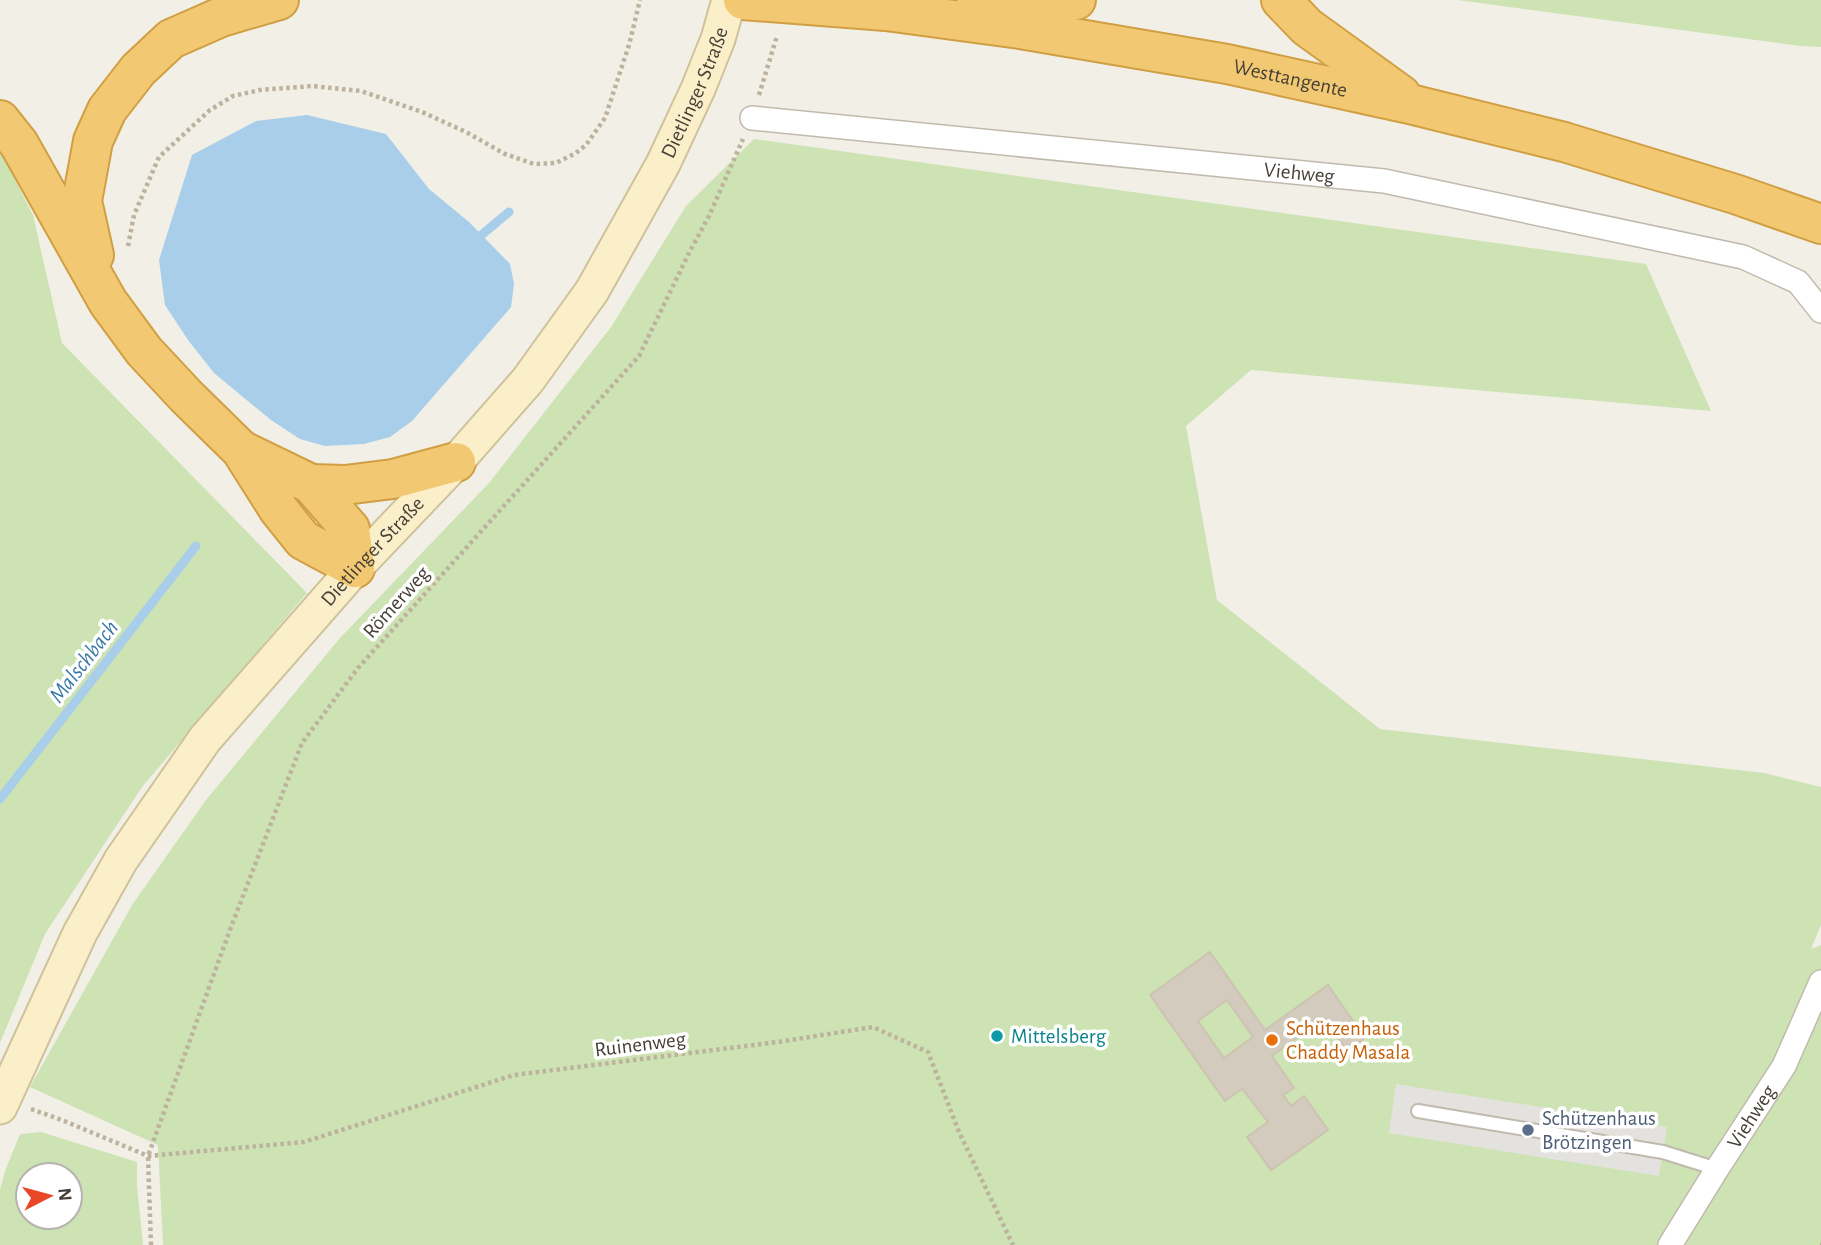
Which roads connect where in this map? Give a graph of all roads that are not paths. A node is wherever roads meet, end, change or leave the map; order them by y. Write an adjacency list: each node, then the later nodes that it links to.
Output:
1 (279, 0): 11 (highway)
2 (729, 0): 14 (main road, Dietlinger Straße)
3 (743, 0): 6 (highway, Westtangente, bridge)
4 (1076, 0): 6 (highway)
5 (1281, 0): 7 (highway)
6 (932, 16): 7 (highway, Westtangente)
7 (1414, 105): 10 (highway, Westtangente)
8 (752, 118): 12 (street, Viehweg)
9 (0, 120): 11 (highway)
10 (1821, 224)
11 (102, 291): 13 (highway)
12 (1821, 311)
13 (242, 450): 15 (highway); 16 (highway)
14 (456, 462): 15 (highway); 16 (main road, Dietlinger Straße)
15 (311, 484): 16 (highway)
16 (355, 568): 18 (main road, Dietlinger Straße)
17 (1821, 982): 20 (street, Viehweg)
18 (1, 1103)
19 (1418, 1111): 20 (lane)
20 (1717, 1168): 21 (street, Viehweg)
21 (1670, 1245)

